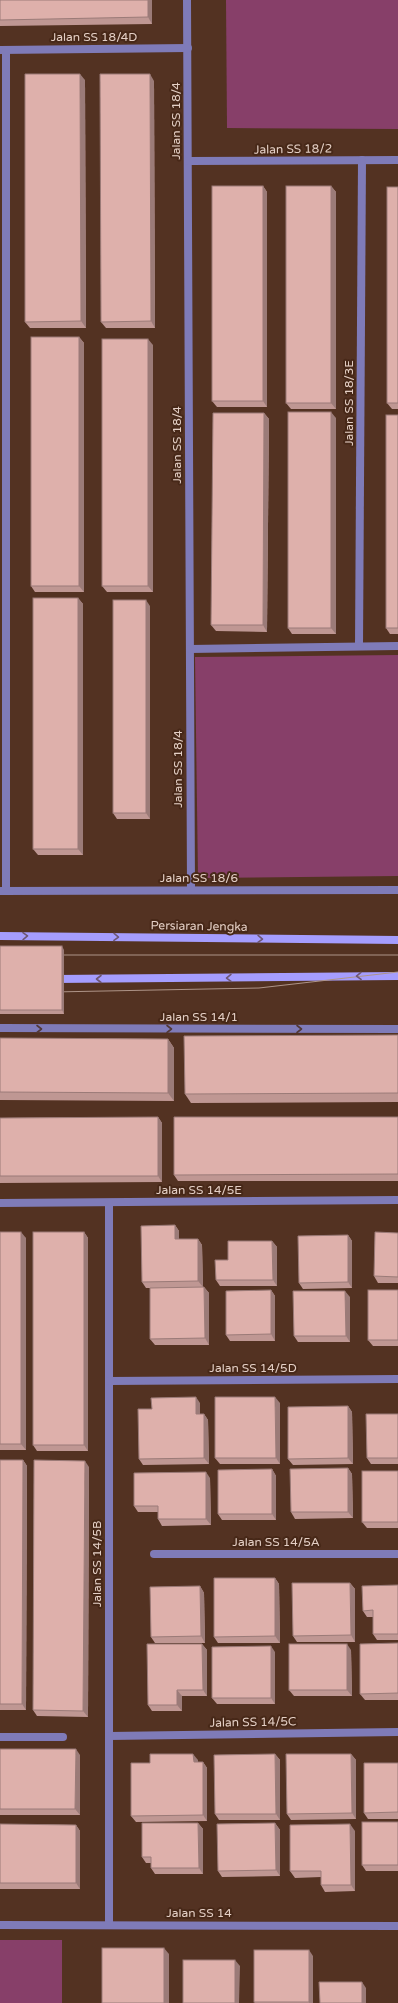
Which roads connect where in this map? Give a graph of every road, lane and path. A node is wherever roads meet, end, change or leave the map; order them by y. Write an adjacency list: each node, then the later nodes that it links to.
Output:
1 (188, 0): 2 (street, Jalan SS 18/4)
2 (188, 48): 3 (street, Jalan SS 18/4D); 6 (street, Jalan SS 18/4)
3 (3, 50): 12 (street)
4 (362, 160): 5 (street, Jalan SS 18/2); 6 (street, Jalan SS 18/2); 7 (street, Jalan SS 18/3E)
5 (398, 160)
6 (188, 162): 9 (street, Jalan SS 18/4)
7 (360, 646): 8 (street); 9 (street)
8 (398, 646)
9 (190, 649): 10 (street, Jalan SS 18/4)
10 (191, 889): 11 (street, Jalan SS 18/6); 12 (street, Jalan SS 18/6)
11 (398, 890)
12 (3, 891)
13 (0, 936): 14 (main road, Persiaran Jengka, one-way to 14)
14 (398, 940)
15 (398, 976): 16 (main road, one-way to 16)
16 (46, 979)
17 (0, 1028): 18 (street, Jalan SS 14/1, one-way to 18)
18 (398, 1029)
19 (398, 1200): 21 (street, Jalan SS 14/5E)
20 (0, 1203): 21 (street, Jalan SS 14/5E)
21 (108, 1203): 23 (street, Jalan SS 14/5B)
22 (398, 1379): 23 (street, Jalan SS 14/5D)
23 (108, 1381): 27 (street, Jalan SS 14/5B)
24 (154, 1554): 25 (street, Jalan SS 14/5A)
25 (398, 1554)
26 (398, 1732): 27 (street, Jalan SS 14/5C)
27 (109, 1736): 31 (street, Jalan SS 14/5B)
28 (0, 1737): 29 (street)
29 (63, 1737)
30 (0, 1925): 31 (street, Jalan SS 14)
31 (109, 1925): 32 (street, Jalan SS 14)
32 (398, 1926)

